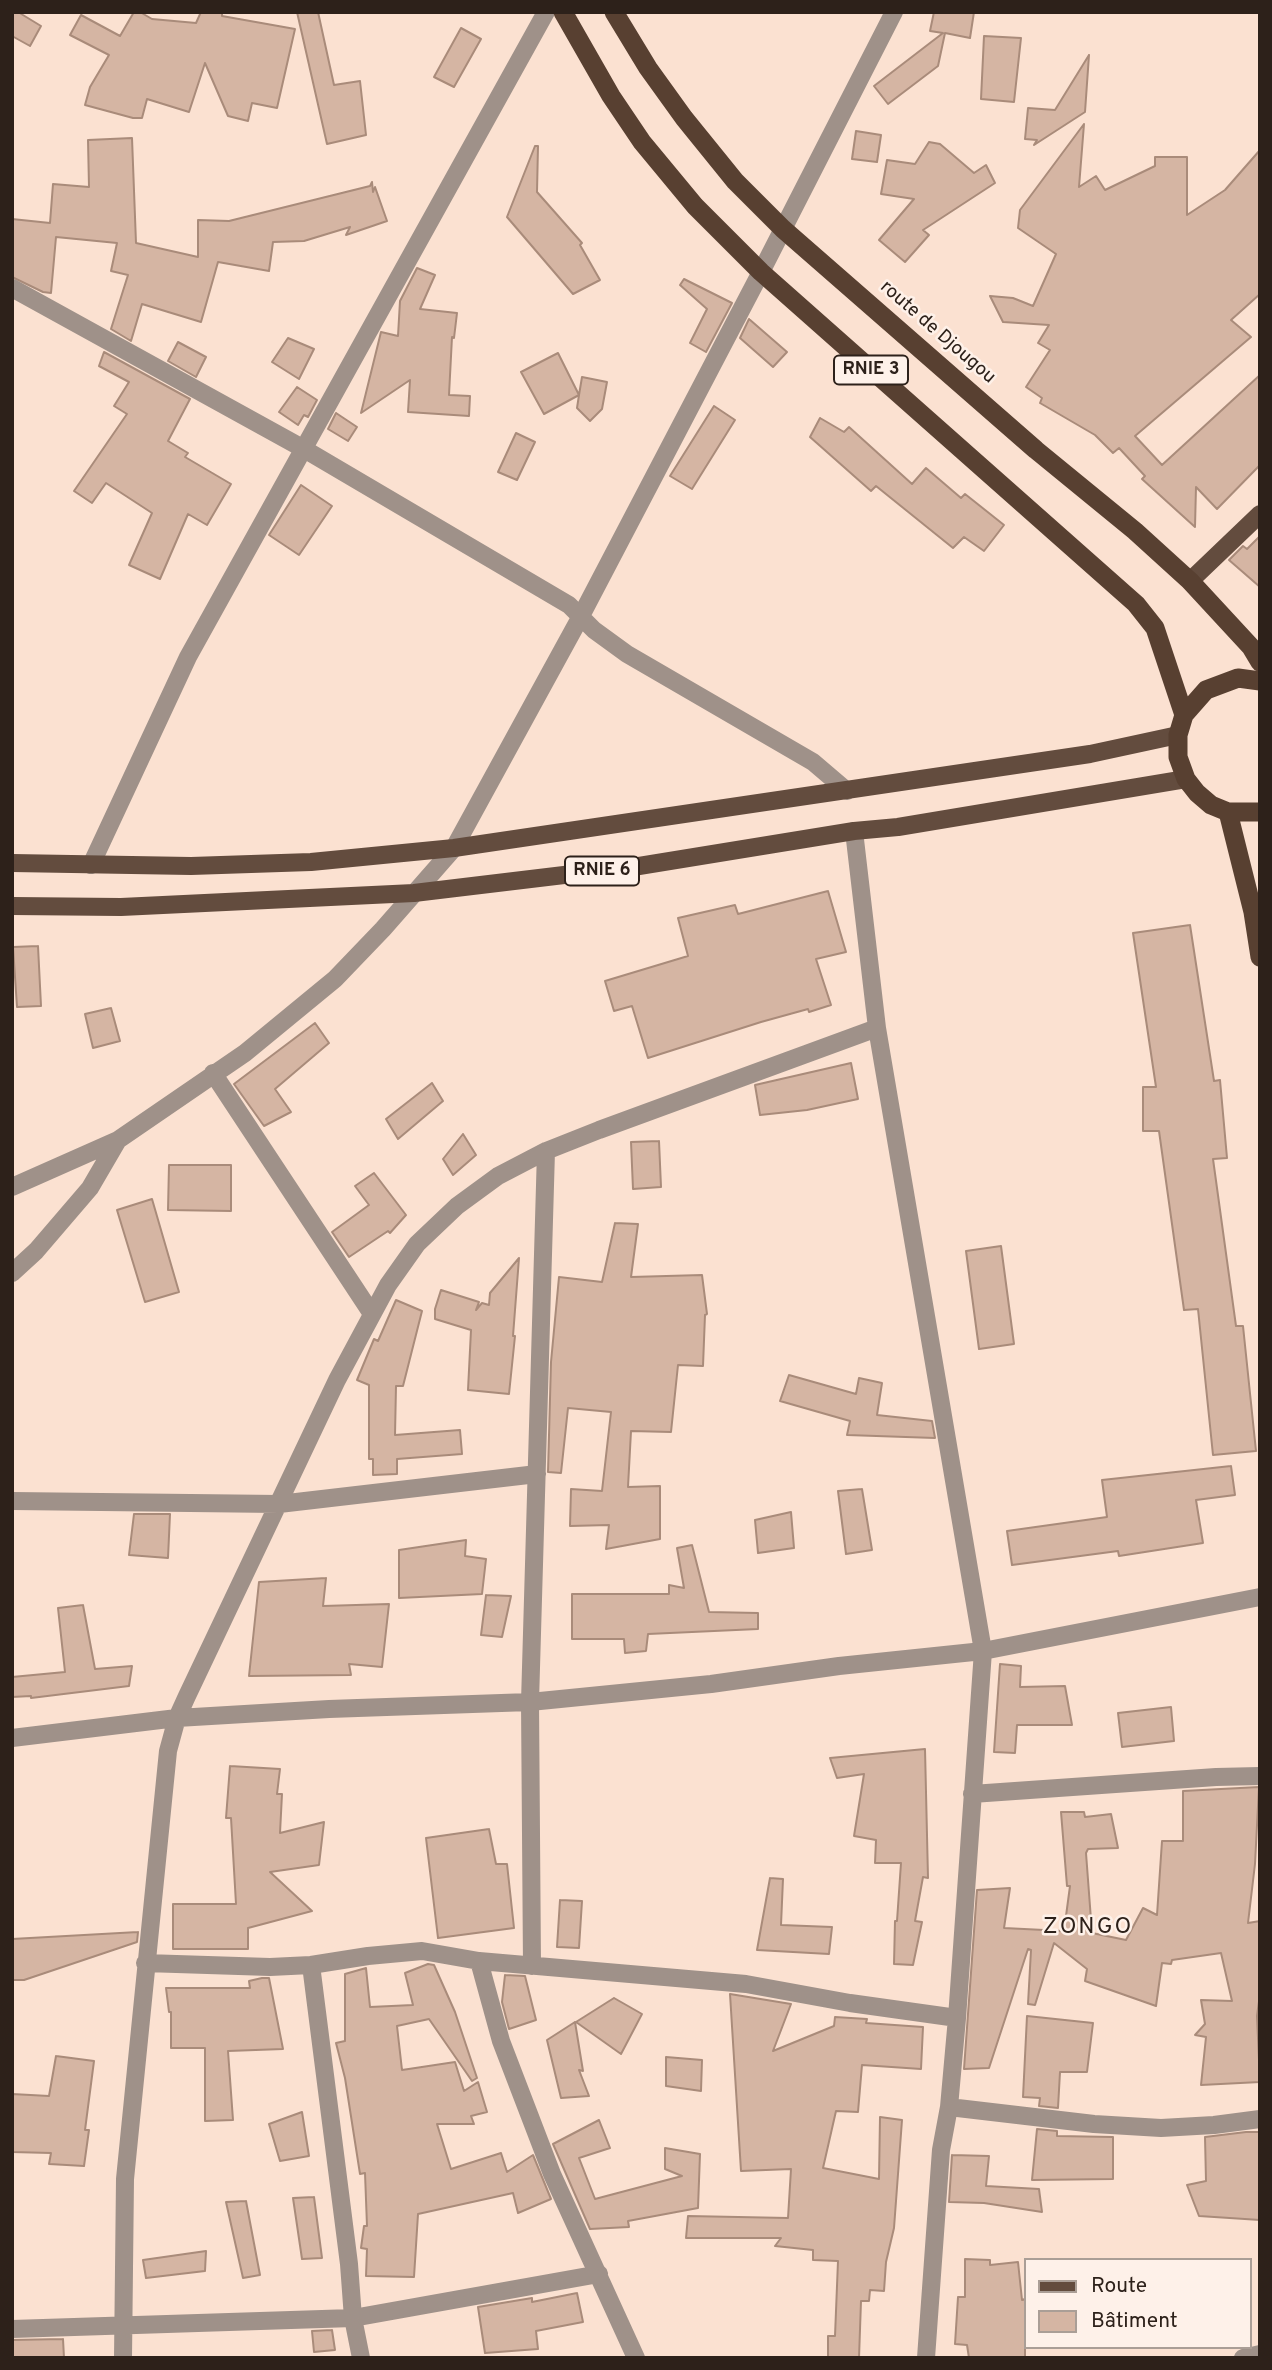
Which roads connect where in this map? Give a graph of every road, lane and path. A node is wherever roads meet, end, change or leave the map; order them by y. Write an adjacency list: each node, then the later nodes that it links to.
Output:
1 (546, 12): 8 (street)
2 (563, 12): 6 (highway, RNIE 3)
3 (614, 12): 5 (highway, route de Djougou / RNIE 3)
4 (894, 12): 5 (street)
5 (783, 229): 6 (street); 10 (highway, route de Djougou / RNIE 3)
6 (761, 272): 11 (street); 14 (highway, RNIE 3)
7 (12, 288): 8 (street)
8 (304, 449): 11 (street); 23 (street)
9 (1260, 514): 10 (main road)
10 (1190, 581): 12 (highway, route de Djougou / RNIE 3)
11 (581, 616): 17 (street); 21 (street)
12 (1260, 662)
13 (1260, 681): 14 (highway)
14 (1184, 715): 15 (highway)
15 (1178, 735): 16 (highway); 17 (main road, RNIE 6)
16 (1186, 779): 19 (highway); 20 (main road, RNIE 6)
17 (847, 791): 21 (main road, RNIE 6)
18 (1260, 811): 19 (highway)
19 (1228, 812): 26 (highway)
20 (854, 831): 24 (main road, RNIE 6); 27 (street)
21 (454, 848): 23 (main road, RNIE 6); 24 (street)
22 (12, 863): 23 (main road, RNIE 6)
23 (91, 865)
24 (414, 893): 25 (main road, RNIE 6); 28 (street)
25 (12, 905)
26 (1260, 957)
27 (877, 1028): 30 (street); 38 (street)
28 (213, 1073): 29 (street); 33 (street)
29 (118, 1140): 31 (street); 32 (street)
30 (546, 1151): 33 (street); 34 (street)
31 (12, 1186)
32 (12, 1273)
33 (372, 1314): 36 (street)
34 (537, 1474): 36 (street); 39 (street)
35 (12, 1501): 36 (street)
36 (279, 1504): 40 (street)
37 (1260, 1597): 38 (street)
38 (983, 1650): 39 (street); 43 (street)
39 (530, 1702): 40 (street); 47 (street)
40 (177, 1718): 41 (street); 45 (street)
41 (12, 1738)
42 (1260, 1776): 43 (street)
43 (972, 1794): 48 (street)
44 (479, 1961): 46 (street); 47 (street); 51 (street)
45 (145, 1963): 46 (street); 53 (street)
46 (311, 1965): 52 (street)
47 (531, 1966): 48 (street)
48 (957, 2018): 49 (street)
49 (949, 2106): 50 (street); 59 (street)
50 (1260, 2119)
51 (599, 2274): 52 (street); 58 (street)
52 (353, 2318): 53 (street); 57 (street)
53 (123, 2325): 54 (street); 56 (street)
54 (12, 2329)
55 (1260, 2354): 60 (street)
56 (123, 2358)
57 (361, 2358)
58 (636, 2358)
59 (926, 2358)
60 (1243, 2358)

